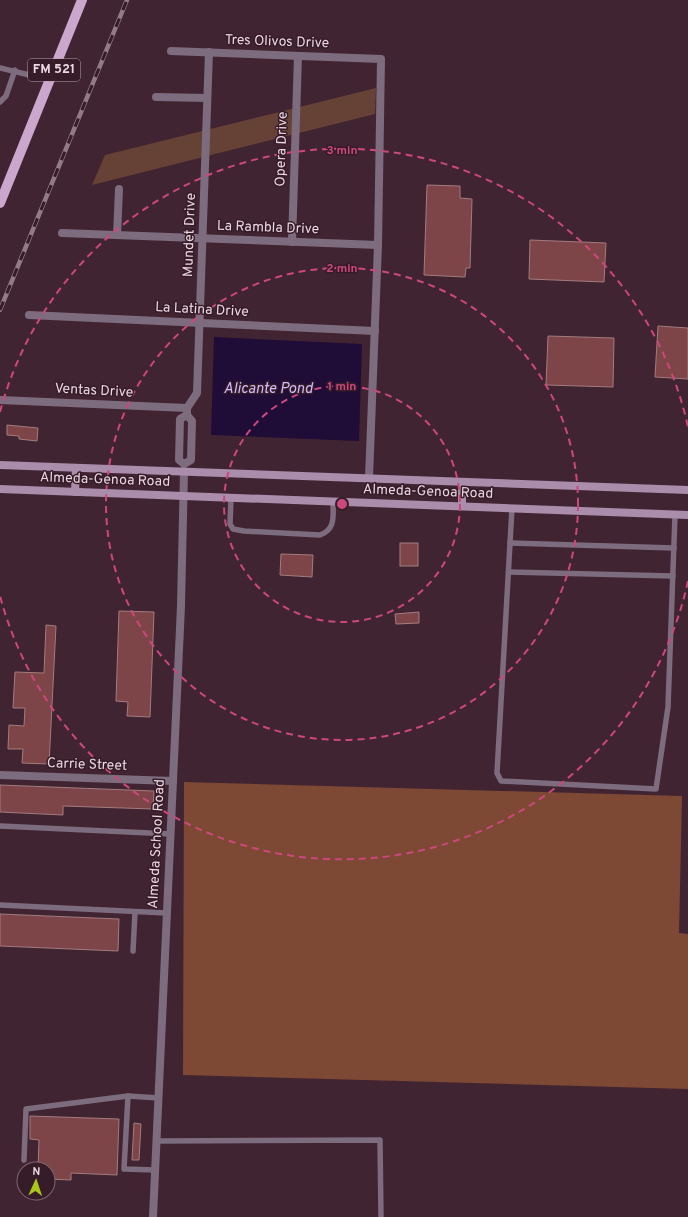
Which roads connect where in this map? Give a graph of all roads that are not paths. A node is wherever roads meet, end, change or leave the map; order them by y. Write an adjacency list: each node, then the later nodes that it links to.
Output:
1 (82, 0): 7 (main road, FM 521)
2 (171, 50): 3 (street, Tres Olivos Drive)
3 (208, 52): 4 (street, Tres Olivos Drive); 9 (street, Mundet Drive)
4 (298, 56): 16 (street, Opera Drive); 17 (street, Tres Olivos Drive)
5 (0, 68): 6 (lane)
6 (15, 70): 7 (lane); 10 (lane)
7 (50, 80): 12 (main road, FM 521)
8 (156, 97): 9 (street)
9 (207, 98): 15 (street, Mundet Drive)
10 (0, 102)
11 (120, 189): 14 (street)
12 (1, 199)
13 (62, 233): 14 (street, La Rambla Drive)
14 (118, 235): 15 (street, La Rambla Drive)
15 (203, 239): 16 (street, La Rambla Drive); 19 (street, Mundet Drive)
16 (292, 242): 17 (street, La Rambla Drive)
17 (378, 245): 20 (street)
18 (29, 315): 19 (street, La Latina Drive)
19 (200, 323): 20 (street, La Latina Drive); 22 (street, Mundet Drive)
20 (375, 331): 28 (street)
21 (0, 400): 22 (street, Ventas Drive)
22 (187, 412): 23 (street, Mundet Drive); 24 (street)
23 (180, 441): 24 (lane); 27 (street, Mundet Drive)
24 (191, 441): 27 (street)
25 (0, 466): 26 (main road, Almeda-Genoa Road)
26 (76, 468): 27 (main road, Almeda-Genoa Road); 32 (main road)
27 (184, 468): 28 (main road, Almeda-Genoa Road); 33 (street, Almeda School Road)
28 (369, 478): 29 (main road, Almeda-Genoa Road)
29 (462, 482): 31 (main road, Almeda-Genoa Road); 36 (main road)
30 (0, 489): 32 (main road, Almeda-Genoa Road)
31 (688, 490)
32 (75, 492): 33 (main road, Almeda-Genoa Road)
33 (183, 496): 34 (main road, Almeda-Genoa Road); 45 (street, Almeda School Road)
34 (231, 498): 35 (main road, Almeda-Genoa Road); 35 (lane)
35 (333, 501): 36 (main road, Almeda-Genoa Road)
36 (462, 506): 37 (main road, Almeda-Genoa Road)
37 (512, 508): 38 (main road, Almeda-Genoa Road); 40 (lane)
38 (675, 515): 39 (main road, Almeda-Genoa Road); 41 (lane)
39 (688, 515)
40 (510, 543): 41 (lane); 42 (lane)
41 (674, 548): 43 (lane)
42 (509, 572): 43 (lane); 43 (lane)
43 (673, 576)
44 (0, 775): 45 (street, Carrie Street)
45 (173, 782): 47 (street, Almeda School Road)
46 (0, 826): 47 (lane)
47 (171, 834): 50 (street, Almeda School Road)
48 (0, 905): 49 (lane)
49 (135, 912): 50 (lane); 51 (lane)
50 (167, 913): 53 (street, Almeda School Road)
51 (133, 950)
52 (128, 1096): 53 (lane); 55 (lane); 56 (lane)
53 (159, 1098): 54 (street, Almeda School Road)
54 (157, 1141): 56 (street, Almeda School Road); 58 (lane)
55 (24, 1160)
56 (155, 1170): 57 (street, Almeda School Road)
57 (153, 1217)
58 (382, 1217)

